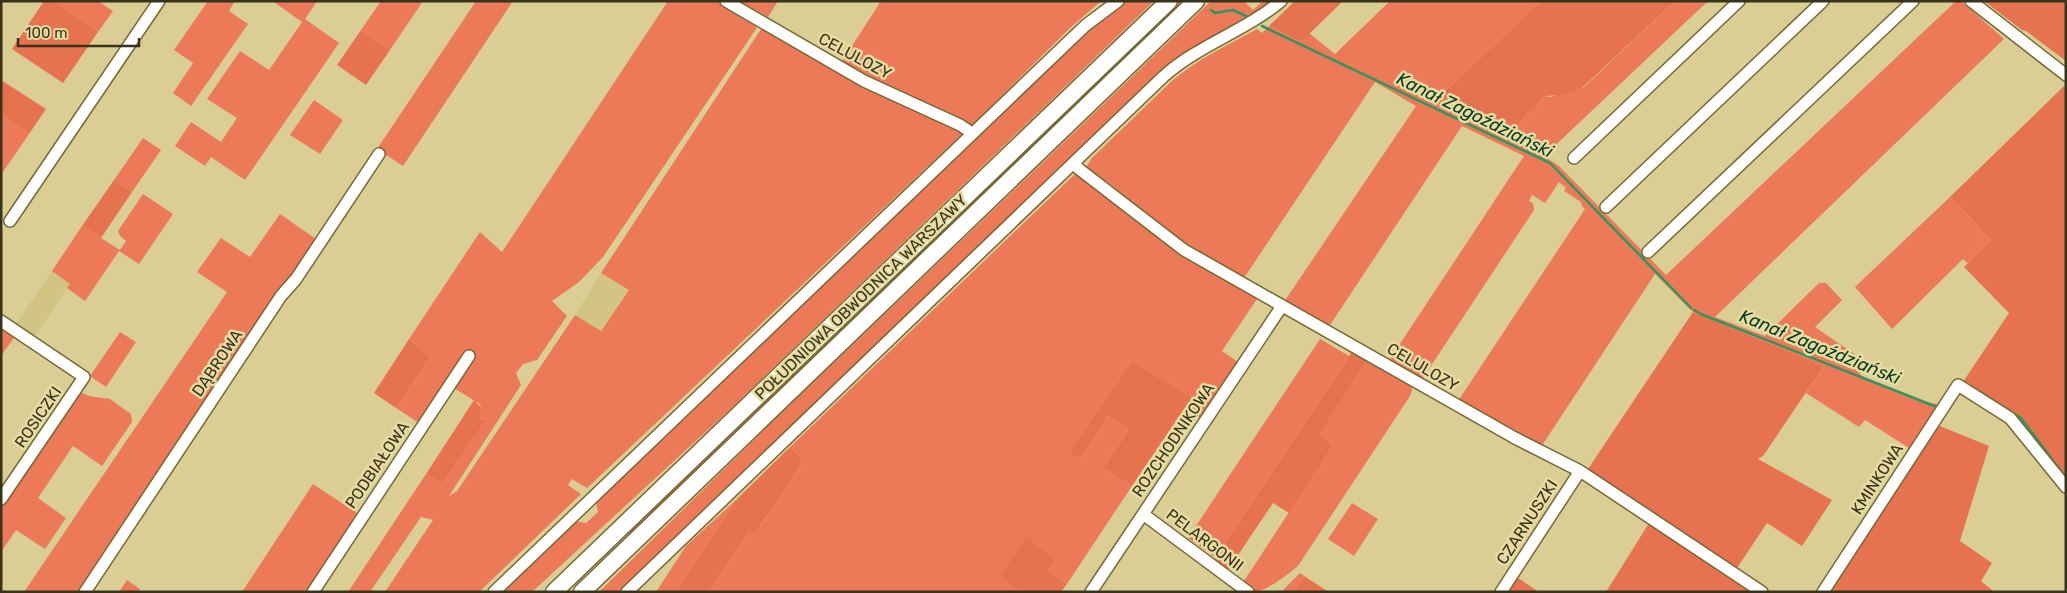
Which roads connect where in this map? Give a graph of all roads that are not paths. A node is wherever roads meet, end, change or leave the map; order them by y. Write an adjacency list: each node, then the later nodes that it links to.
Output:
1 (159, 1): 17 (street)
2 (726, 1): 12 (street, CELULOZY)
3 (1118, 1): 12 (street)
4 (1169, 1): 26 (highway, POŁUDNIOWA OBWODNICA WARSZAWY)
5 (1196, 1): 31 (highway, POŁUDNIOWA OBWODNICA WARSZAWY)
6 (1281, 1): 15 (street)
7 (1739, 1): 14 (street)
8 (1823, 1): 16 (street)
9 (1913, 1): 18 (street)
10 (1971, 1): 11 (street)
11 (2066, 76)
12 (972, 133): 29 (street)
13 (379, 154): 27 (street, DĄBROWA)
14 (1574, 158)
15 (1074, 164): 19 (street, CELULOZY); 32 (street)
16 (1606, 207)
17 (10, 221)
18 (1648, 252)
19 (1282, 306): 22 (street, CELULOZY); 25 (street, ROZCHODNIKOWA)
20 (1, 321): 24 (street, ROSICZKI)
21 (469, 356): 28 (street, PODBIAŁOWA)
22 (1580, 471): 35 (street, CZARNUSZKI); 36 (street, CELULOZY)
23 (2066, 487): 37 (street, KMINKOWA)
24 (1, 499)
25 (1143, 514): 33 (street, ROZCHODNIKOWA); 34 (street, PELARGONII)
26 (560, 586): 30 (highway, POŁUDNIOWA OBWODNICA WARSZAWY)
27 (85, 592)
28 (313, 592)
29 (494, 592)
30 (548, 592)
31 (582, 592)
32 (627, 592)
33 (1091, 592)
34 (1248, 592)
35 (1501, 592)
36 (1762, 592)
37 (1823, 592)

